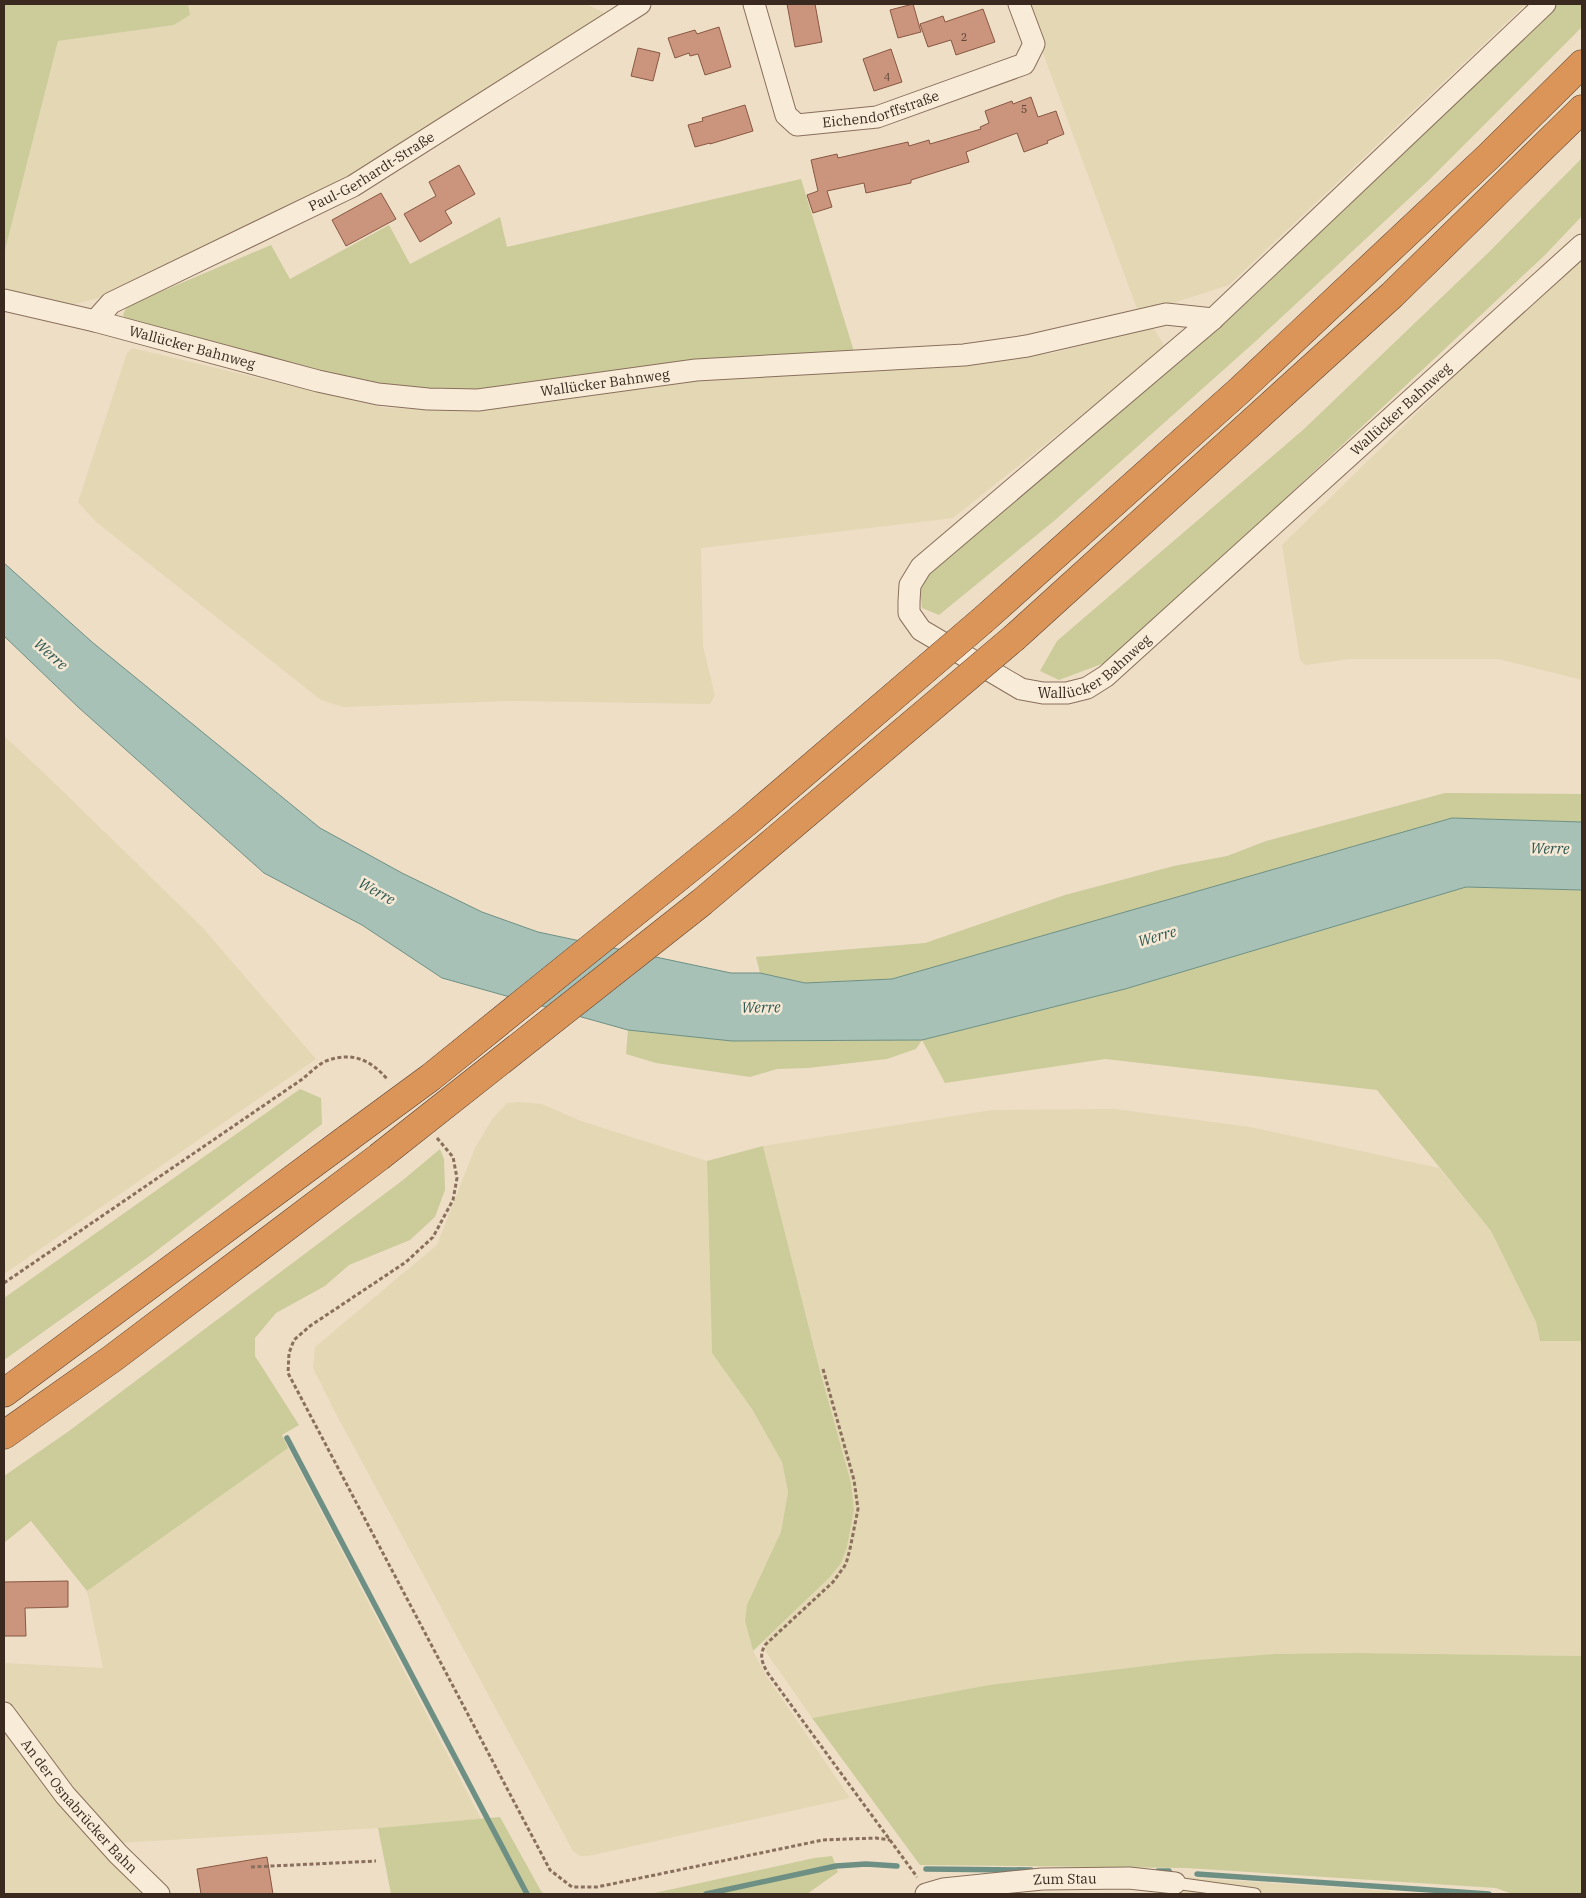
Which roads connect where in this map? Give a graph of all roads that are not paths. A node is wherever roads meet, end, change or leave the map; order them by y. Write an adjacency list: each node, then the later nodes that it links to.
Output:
1 (640, 4): 10 (street, Paul-Gerhardt-Straße)
2 (754, 4): 3 (street, Eichendorffstraße)
3 (1019, 4)
4 (1545, 4): 9 (street, Wallücker Bahnweg)
5 (1582, 64): 11 (highway, bridge)
6 (1582, 109): 12 (highway, bridge)
7 (1582, 245): 9 (street, Wallücker Bahnweg)
8 (4, 300): 10 (street, Wallücker Bahnweg)
9 (1212, 319): 10 (street, Wallücker Bahnweg)
10 (95, 321)
11 (4, 1393)
12 (4, 1435)
13 (4, 1713): 15 (street, An der Osnabrücker Bahn)
14 (1175, 1883): 16 (street, Zum Stau); 17 (lane)
15 (159, 1894)
16 (926, 1894)
17 (1255, 1894)

